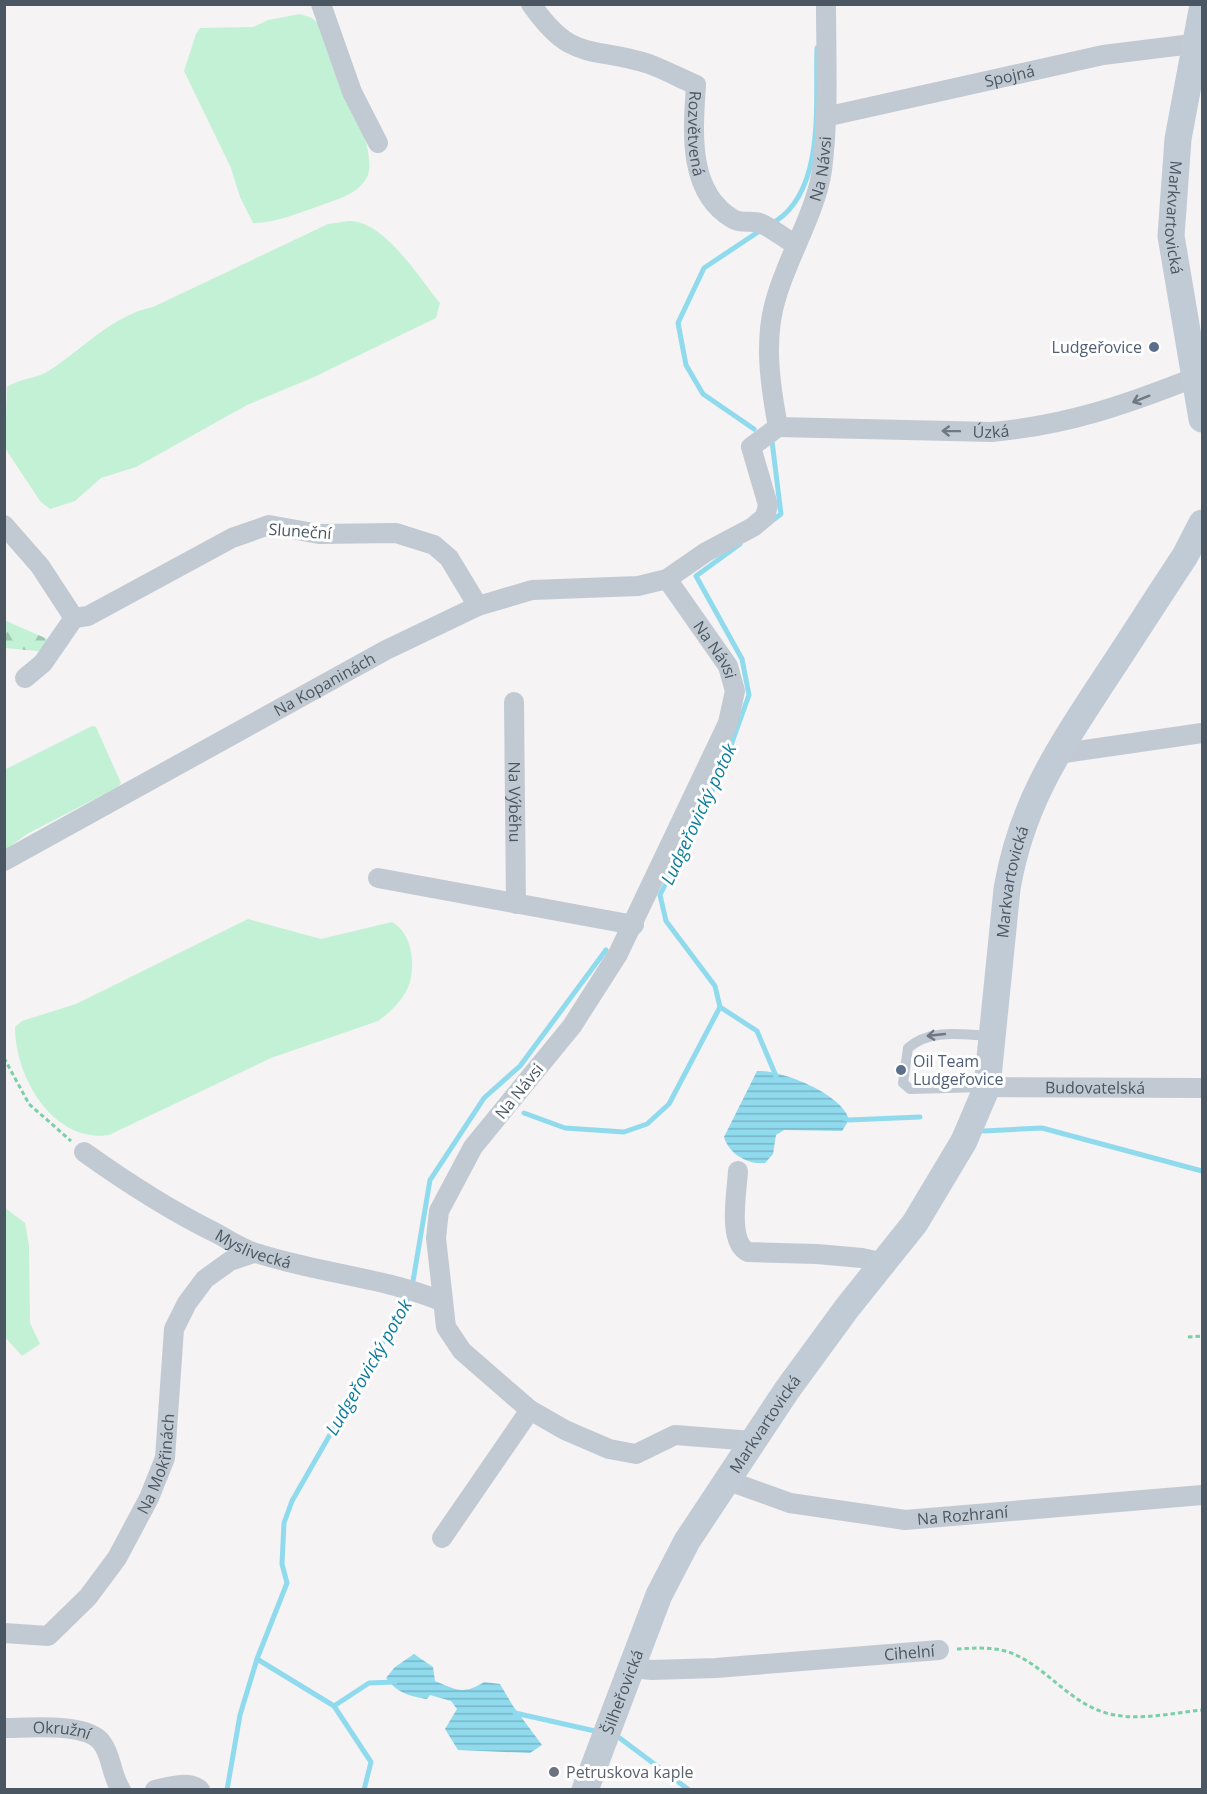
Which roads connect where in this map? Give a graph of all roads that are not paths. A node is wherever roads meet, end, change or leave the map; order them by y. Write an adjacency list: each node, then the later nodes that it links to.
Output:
1 (321, 4): 7 (street)
2 (531, 4): 8 (street, Rozvětvená)
3 (826, 4): 6 (street, Na Návsi)
4 (1203, 10): 5 (street, Markvartovická)
5 (1199, 53): 6 (street, Spojná); 9 (street, Markvartovická)
6 (825, 117): 8 (street, Na Návsi)
7 (378, 143)
8 (796, 245): 12 (street, Na Návsi)
9 (1196, 343): 10 (street, Markvartovická)
10 (1199, 386): 11 (street, Markvartovická); 12 (street, Úzká, one-way to 12)
11 (1203, 419)
12 (778, 427): 15 (street)
13 (1203, 523): 21 (street, Markvartovická)
14 (4, 525): 17 (street)
15 (667, 579): 16 (street, Na Kopaninách); 25 (street, Na Návsi)
16 (478, 606): 17 (street, Sluneční); 22 (street, Na Kopaninách)
17 (74, 618): 18 (street)
18 (24, 678)
19 (514, 702): 24 (street, Na Výběhu)
20 (1203, 733): 21 (street)
21 (1056, 753): 26 (street, Markvartovická)
22 (4, 861)
23 (378, 878): 24 (street)
24 (516, 904): 25 (street)
25 (634, 925): 33 (street, Na Návsi)
26 (994, 1036): 27 (street, Markvartovická); 27 (lane, one-way to 27)
27 (987, 1087): 28 (street, Budovatelská); 32 (street, Markvartovická)
28 (1203, 1088)
29 (84, 1152): 31 (street, Myslivecká)
30 (738, 1171): 32 (street)
31 (254, 1253): 33 (street, Myslivecká); 40 (street, Na Mokřinách)
32 (885, 1263): 35 (street, Markvartovická)
33 (441, 1301): 34 (street, Na Návsi)
34 (530, 1410): 35 (street, Na Návsi); 38 (street)
35 (753, 1441): 36 (street, Markvartovická)
36 (726, 1480): 37 (street, Na Rozhraní); 39 (street, Markvartovická)
37 (1203, 1495)
38 (442, 1538)
39 (659, 1595): 42 (street, Šilheřovická)
40 (4, 1633)
41 (939, 1650): 42 (street, Cihelní)
42 (630, 1668): 47 (street, Šilheřovická)
43 (4, 1728): 45 (street, Okružní)
44 (198, 1788): 46 (street)
45 (122, 1790)
46 (155, 1790)
47 (585, 1790)

